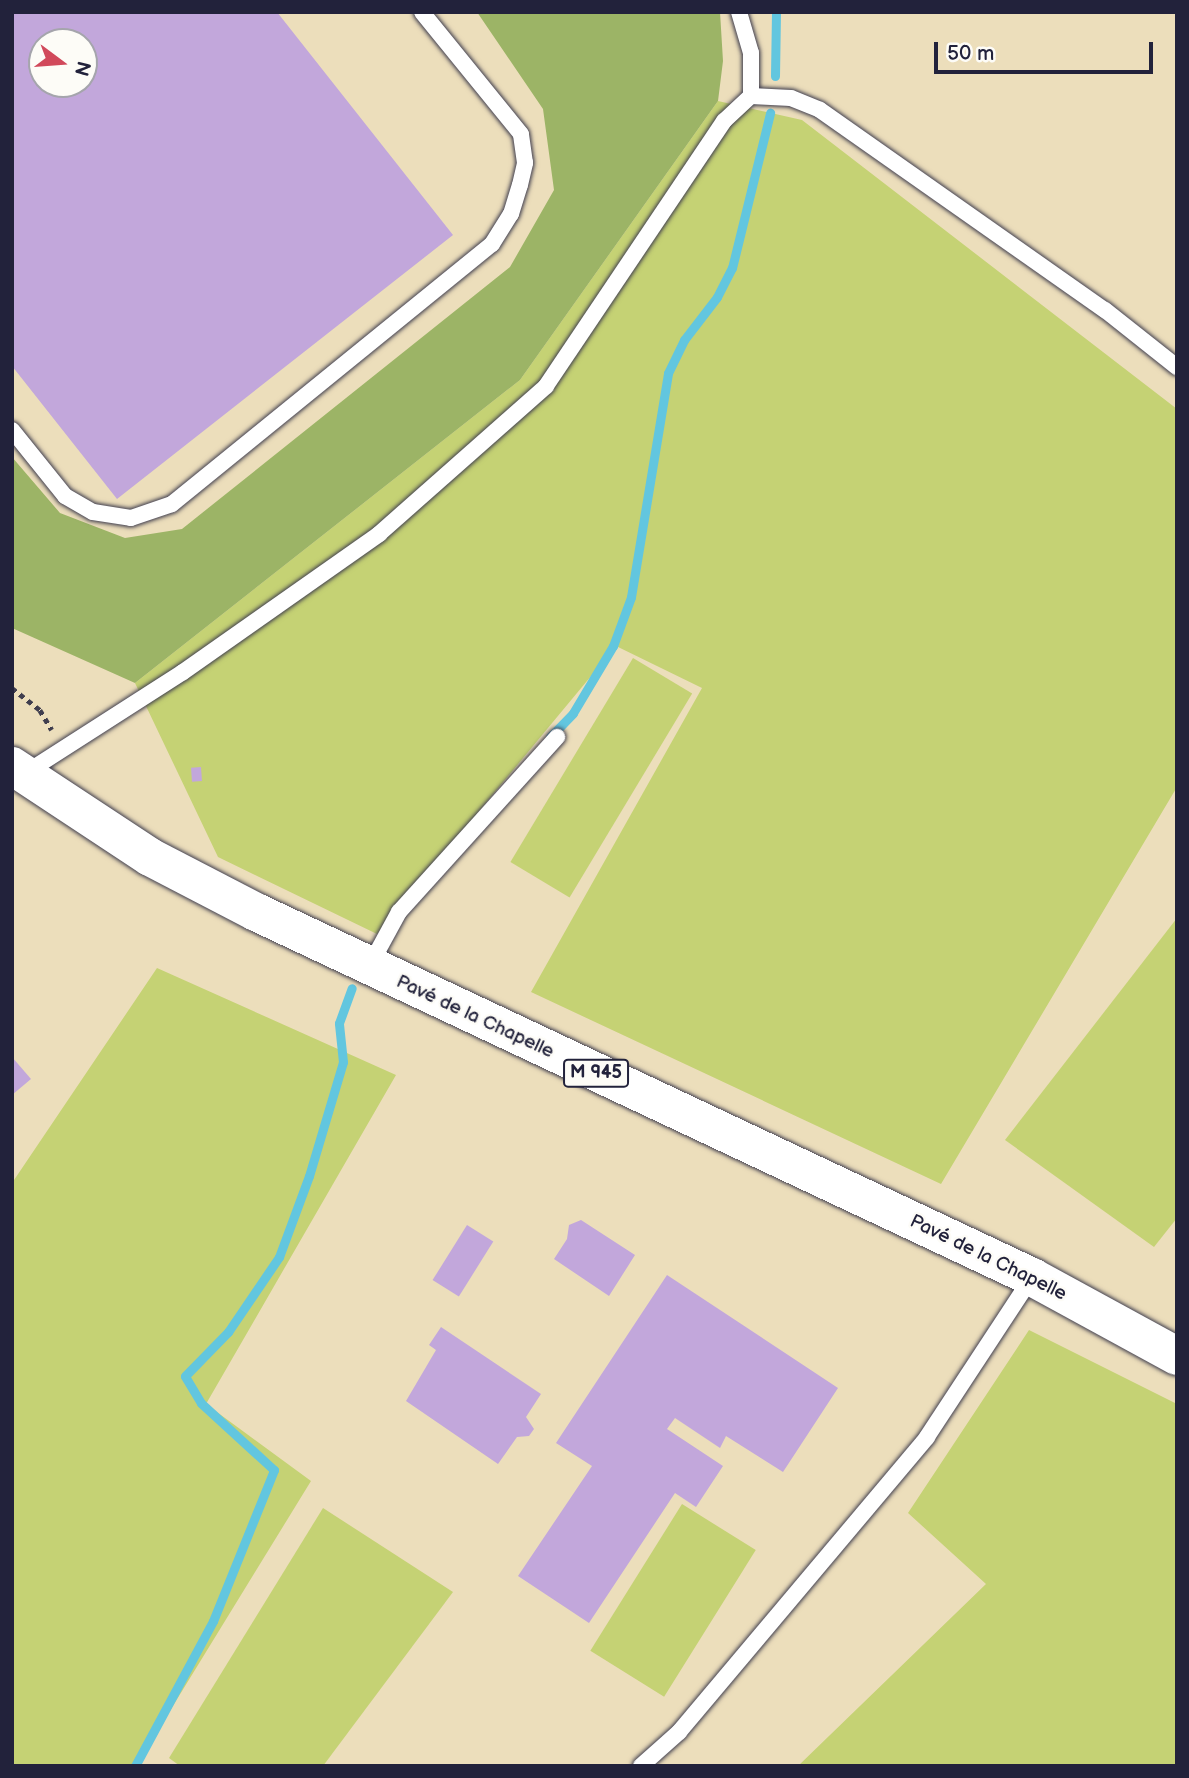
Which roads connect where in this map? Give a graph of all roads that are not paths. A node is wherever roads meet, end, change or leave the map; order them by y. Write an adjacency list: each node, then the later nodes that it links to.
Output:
1 (422, 12): 5 (lane)
2 (740, 12): 3 (lane)
3 (756, 95): 4 (lane); 7 (lane)
4 (1177, 367)
5 (12, 430)
6 (557, 737): 8 (lane)
7 (18, 770): 8 (main road, Pavé de la Chapelle / M 945)
8 (369, 967): 9 (main road, Pavé de la Chapelle / M 945)
9 (1032, 1277): 10 (main road, Pavé de la Chapelle / M 945); 11 (lane)
10 (1177, 1356)
11 (641, 1766)

